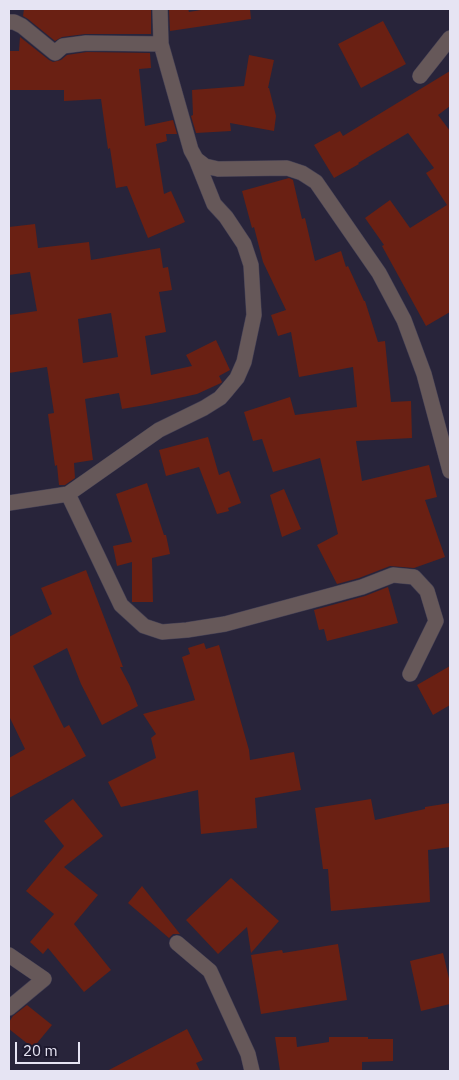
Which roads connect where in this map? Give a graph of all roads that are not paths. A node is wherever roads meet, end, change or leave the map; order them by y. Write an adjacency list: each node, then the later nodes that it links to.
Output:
1 (160, 9): 4 (street)
2 (9, 22): 4 (street)
3 (450, 38): 5 (street)
4 (161, 44): 6 (street)
5 (420, 76)
6 (196, 159): 7 (street); 8 (street)
7 (450, 471)
8 (68, 494): 9 (street); 10 (street)
9 (9, 503)
10 (410, 674)
11 (177, 943): 14 (street)
12 (9, 956): 13 (street)
13 (9, 1008)
14 (252, 1071)

